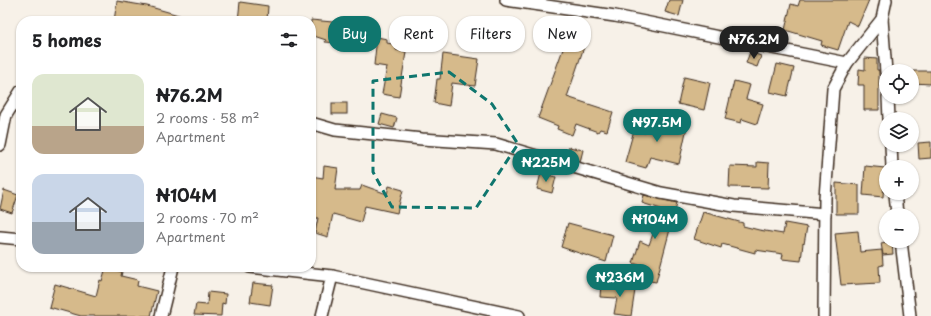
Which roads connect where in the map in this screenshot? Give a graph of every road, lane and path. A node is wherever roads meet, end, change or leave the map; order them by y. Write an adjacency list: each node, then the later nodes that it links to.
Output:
1 (506, 0): 4 (street)
2 (886, 0): 3 (street)
3 (882, 19): 4 (street); 5 (street)
4 (847, 63): 9 (street)
5 (885, 64)
6 (16, 99): 8 (street)
7 (316, 125): 9 (street)
8 (0, 145)
9 (825, 214): 19 (street)
10 (0, 237): 11 (street)
11 (16, 239)
12 (901, 248): 20 (street)
13 (172, 272): 16 (street)
14 (296, 272): 15 (street)
15 (332, 276): 17 (street); 18 (street)
16 (161, 316)
17 (322, 316)
18 (519, 316)
19 (824, 316)
20 (910, 316)

